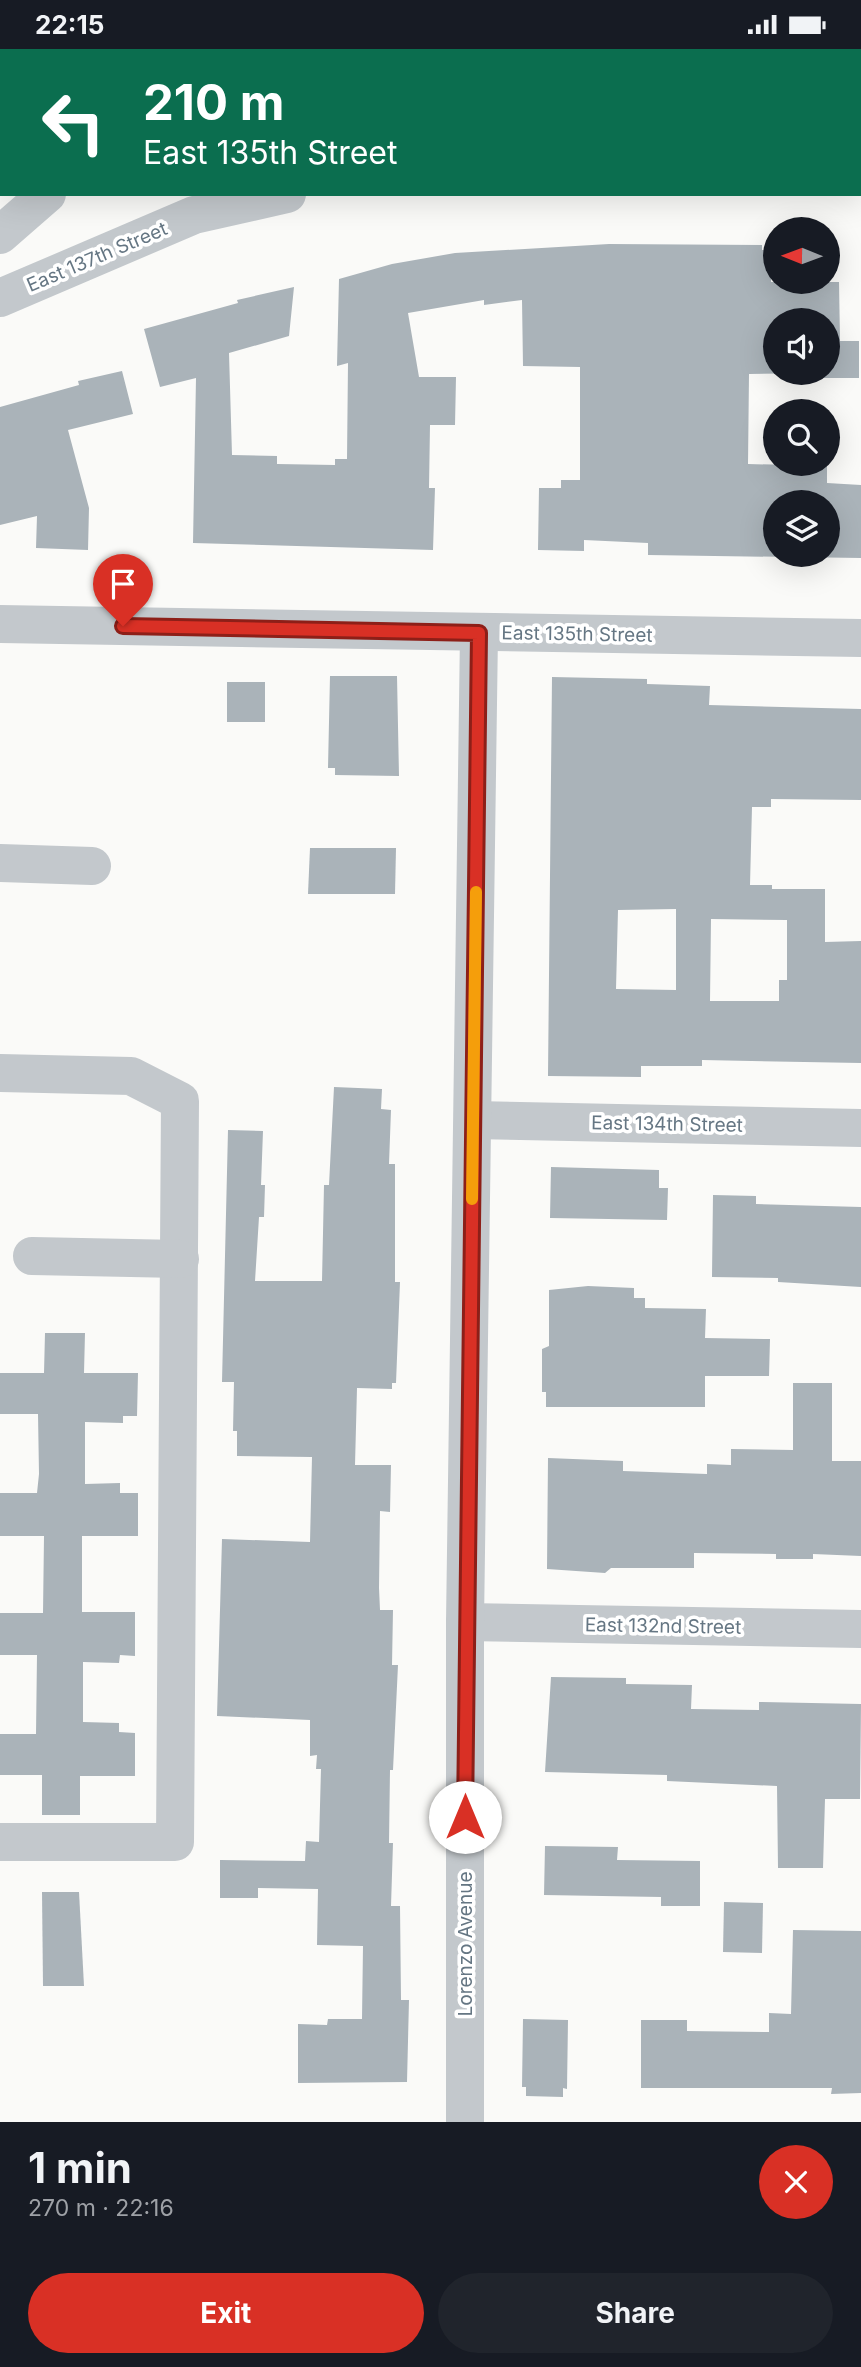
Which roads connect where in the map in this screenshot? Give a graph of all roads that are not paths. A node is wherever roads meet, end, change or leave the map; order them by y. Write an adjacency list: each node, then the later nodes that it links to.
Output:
1 (45, 196): 4 (street)
2 (269, 196): 3 (street, East 137th Street)
3 (187, 205): 5 (street, East 137th Street)
4 (0, 235)
5 (0, 298)
6 (0, 624): 7 (street, East 135th Street)
7 (479, 633): 8 (street, East 135th Street); 12 (street, Lorenzo Avenue)
8 (861, 638)
9 (0, 863): 10 (street)
10 (92, 866)
11 (0, 1073): 15 (street)
12 (473, 1120): 13 (street, East 134th Street); 16 (street, Lorenzo Avenue)
13 (861, 1128)
14 (32, 1256): 15 (street)
15 (180, 1259): 18 (street)
16 (465, 1622): 17 (street, East 132nd Street); 19 (street, Lorenzo Avenue)
17 (861, 1629)
18 (0, 1842)
19 (465, 2122)

